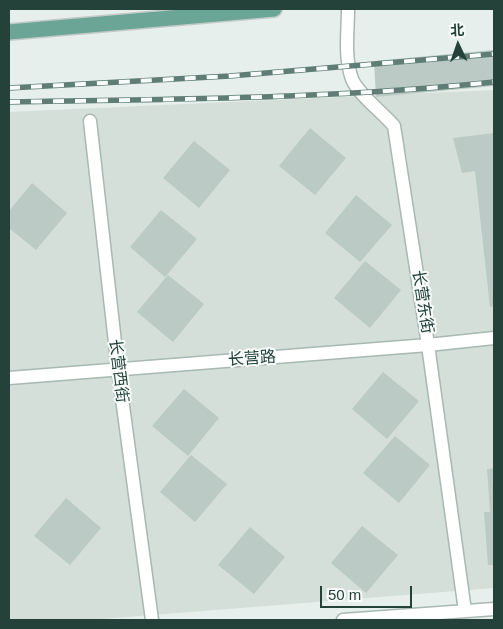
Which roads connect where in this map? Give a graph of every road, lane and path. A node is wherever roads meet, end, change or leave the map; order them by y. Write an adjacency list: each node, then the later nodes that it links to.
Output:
1 (274, 9): 3 (main road)
2 (348, 9): 6 (street, 长营东街)
3 (9, 32)
4 (90, 121): 7 (street, 长营西街)
5 (494, 338): 6 (street, 长营路)
6 (428, 345): 7 (street, 长营路); 10 (street, 长营东街)
7 (118, 369): 8 (street, 长营路); 11 (street, 长营西街)
8 (9, 378)
9 (494, 609): 10 (street)
10 (466, 611): 12 (street)
11 (152, 620)
12 (343, 620)

